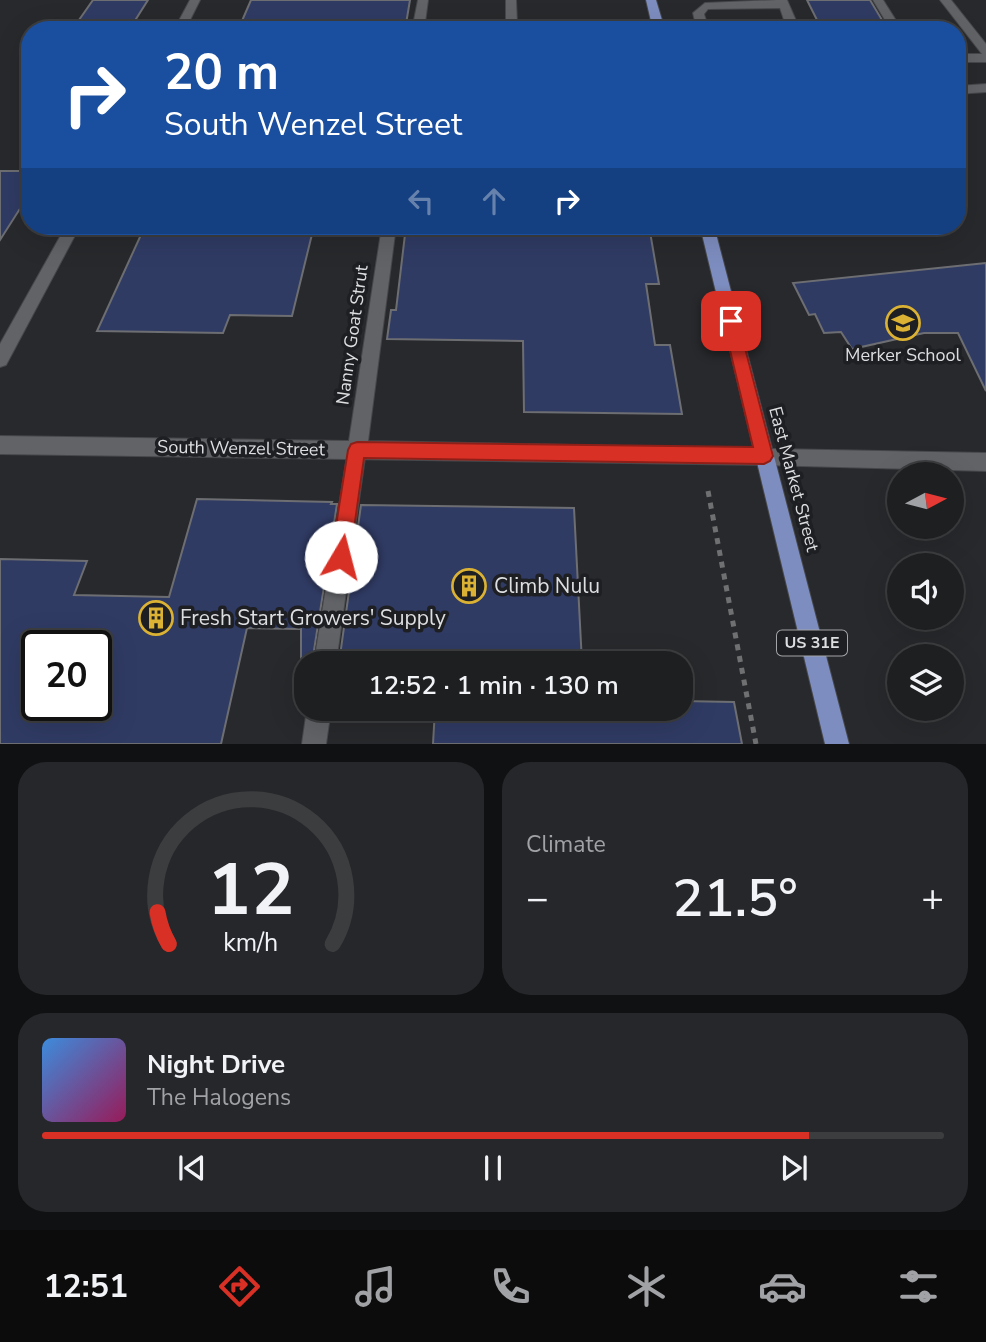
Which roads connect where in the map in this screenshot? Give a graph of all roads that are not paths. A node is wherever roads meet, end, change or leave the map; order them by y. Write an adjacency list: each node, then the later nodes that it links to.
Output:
1 (195, 0): 8 (street)
2 (422, 0): 9 (street)
3 (511, 0): 10 (street)
4 (651, 0): 11 (main road)
5 (878, 0): 14 (street)
6 (945, 0): 15 (street)
7 (783, 2): 12 (street); 13 (street)
8 (184, 21)
9 (419, 21)
10 (512, 21)
11 (656, 21)
12 (701, 21)
13 (790, 21)
14 (891, 21)
15 (962, 21)
16 (966, 27): 17 (street)
17 (986, 52)
18 (966, 58): 19 (street)
19 (986, 58)
20 (986, 88): 21 (street)
21 (966, 90)
22 (68, 235): 25 (street)
23 (388, 235): 27 (street, Nanny Goat Strut)
24 (709, 235): 28 (main road, East Market Street / US 31E)
25 (0, 360)
26 (0, 445): 27 (street, South Wenzel Street)
27 (357, 450): 28 (street, South Wenzel Street); 30 (street, Nanny Goat Strut)
28 (764, 456): 29 (street, South Wenzel Street); 33 (main road, East Market Street / US 31E)
29 (986, 462)
30 (327, 651)
31 (317, 721): 32 (street)
32 (314, 744)
33 (837, 744)

